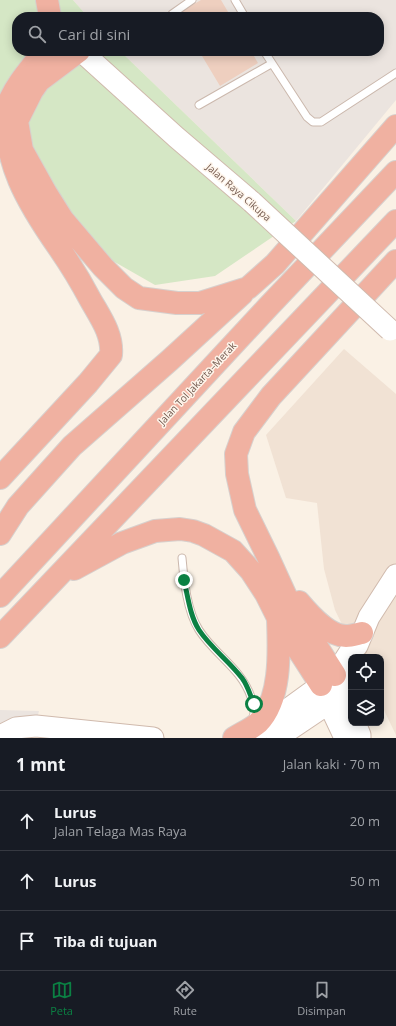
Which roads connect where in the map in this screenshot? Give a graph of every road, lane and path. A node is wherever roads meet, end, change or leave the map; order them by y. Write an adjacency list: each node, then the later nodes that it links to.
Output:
1 (47, 0): 4 (highway); 5 (main road)
2 (192, 0): 6 (lane)
3 (235, 0): 7 (lane)
4 (49, 12)
5 (55, 12)
6 (175, 12)
7 (242, 12)
8 (40, 56): 21 (highway)
9 (73, 56): 19 (highway)
10 (86, 56): 20 (main road, Jalan Raya Cikupa, bridge)
11 (267, 56): 12 (lane)
12 (271, 64): 13 (lane); 14 (lane)
13 (396, 73)
14 (199, 105)
15 (396, 126): 19 (highway)
16 (396, 172): 27 (highway, Jalan Tol Jakarta–Merak)
17 (396, 221): 26 (highway)
18 (396, 261): 24 (highway)
19 (248, 288): 22 (highway)
20 (393, 332)
21 (0, 478)
22 (0, 534)
23 (182, 558): 37 (lane)
24 (275, 574): 29 (highway); 33 (highway)
25 (396, 575): 29 (main road)
26 (57, 578): 28 (highway); 30 (highway)
27 (0, 596)
28 (278, 618): 33 (highway); 37 (highway)
29 (362, 633): 31 (main road); 32 (main road); 33 (main road)
30 (0, 637)
31 (354, 654)
32 (359, 654)
33 (335, 684): 34 (main road); 37 (main road); 40 (main road); 41 (main road)
34 (348, 709)
35 (356, 726): 42 (main road)
36 (370, 726): 43 (main road)
37 (242, 734)
38 (0, 736): 39 (main road)
39 (153, 738)
40 (277, 738)
41 (345, 738)
42 (360, 738)
43 (372, 738)

